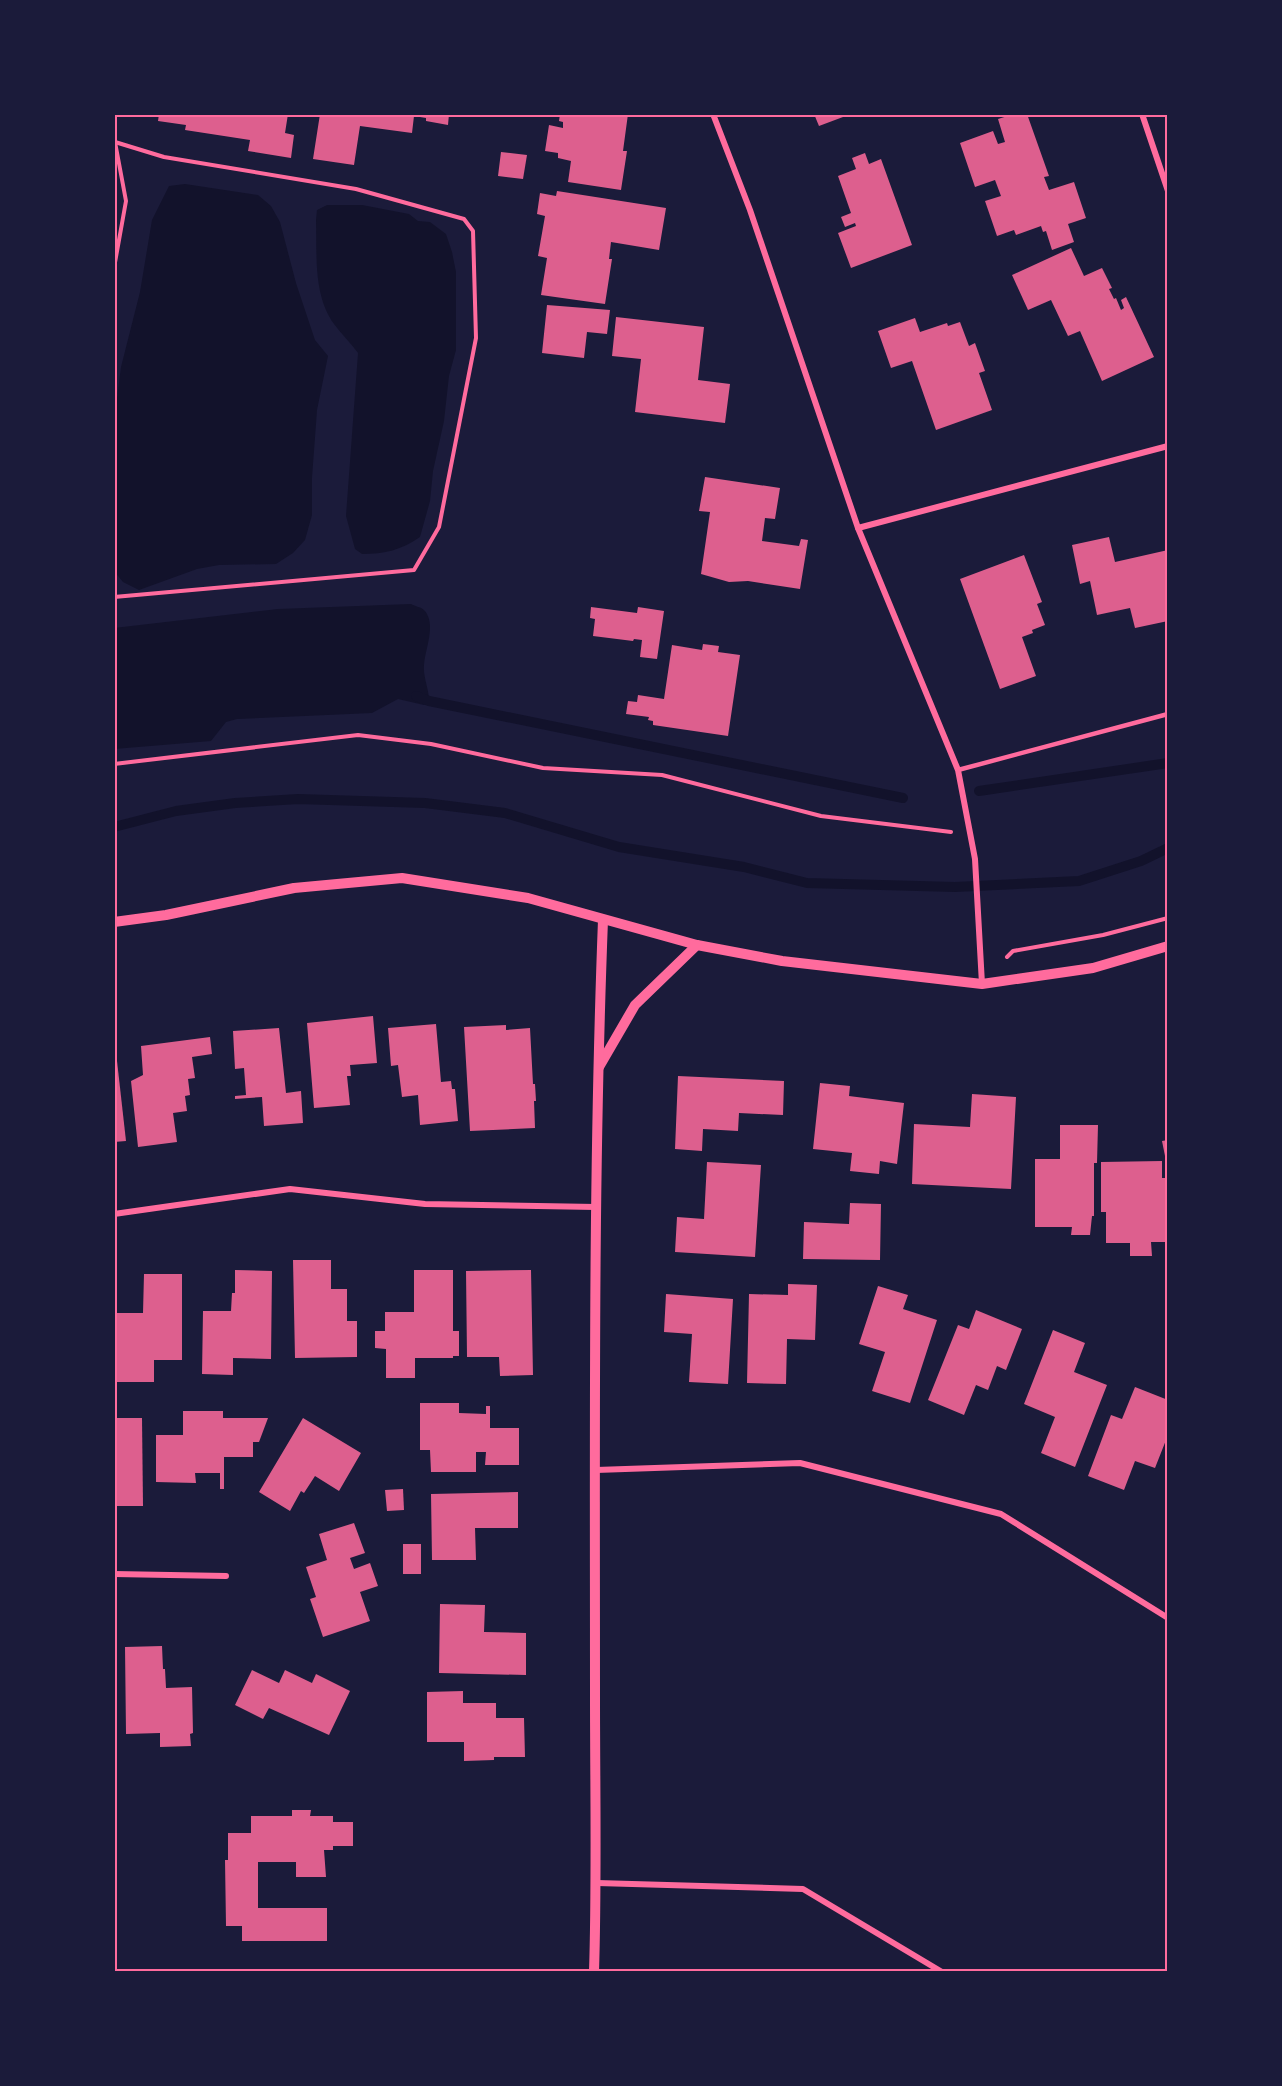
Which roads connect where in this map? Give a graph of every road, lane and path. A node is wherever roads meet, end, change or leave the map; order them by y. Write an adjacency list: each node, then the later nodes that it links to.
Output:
1 (713, 114): 7 (street)
2 (1142, 114): 4 (street)
3 (115, 140): 5 (path); 8 (path)
4 (1168, 191)
5 (114, 268)
6 (1168, 446): 7 (street)
7 (858, 528): 11 (street)
8 (114, 597)
9 (1168, 714): 11 (lane)
10 (114, 764): 12 (path)
11 (957, 770): 12 (street)
12 (971, 835): 19 (street)
13 (1168, 918): 18 (path)
14 (603, 920): 15 (street); 16 (street); 20 (street)
15 (114, 922)
16 (697, 945): 19 (street); 20 (street)
17 (1168, 946): 19 (street)
18 (1013, 951)
19 (982, 984)
20 (597, 1070): 21 (street)
21 (596, 1207): 22 (street); 23 (street)
22 (114, 1214)
23 (596, 1470): 26 (street); 27 (street)
24 (114, 1574): 25 (street)
25 (226, 1576)
26 (1168, 1618)
27 (597, 1883): 28 (street); 29 (street)
28 (594, 1972)
29 (942, 1972)

